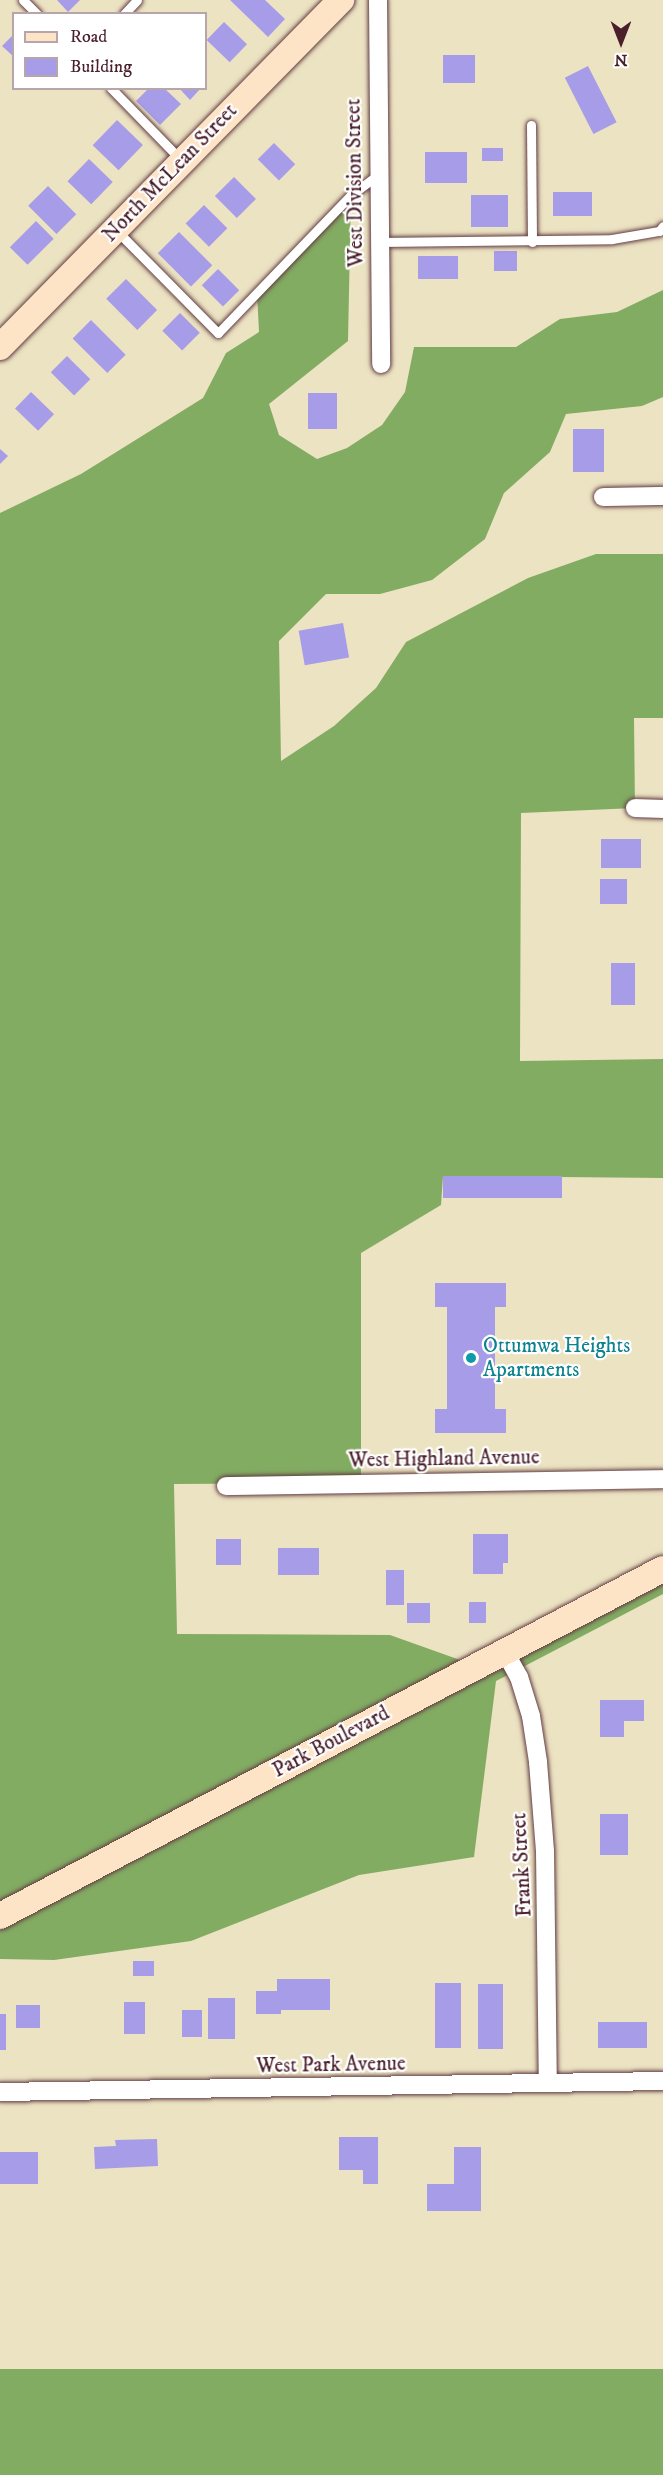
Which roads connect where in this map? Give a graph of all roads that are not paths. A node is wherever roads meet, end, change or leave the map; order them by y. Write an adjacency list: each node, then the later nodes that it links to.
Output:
1 (23, 0): 5 (lane)
2 (137, 0): 6 (lane)
3 (341, 0): 9 (main road, North McLean Street)
4 (378, 0): 10 (street, West Division Street)
5 (35, 12)
6 (126, 12)
7 (113, 90): 9 (lane)
8 (531, 125): 14 (lane)
9 (182, 161): 12 (main road, North McLean Street)
10 (378, 175): 12 (lane); 13 (street, West Division Street)
11 (663, 226): 14 (lane)
12 (115, 230): 15 (main road, North McLean Street)
13 (379, 242): 14 (lane); 16 (street, West Division Street)
14 (532, 242)
15 (0, 347)
16 (381, 364)
17 (663, 496): 18 (street)
18 (603, 497)
19 (634, 808): 20 (street)
20 (663, 809)
21 (663, 1479): 22 (street, West Highland Avenue)
22 (226, 1486)
23 (663, 1569): 24 (main road, Park Boulevard)
24 (505, 1652): 25 (main road, Park Boulevard); 27 (street, Frank Street)
25 (0, 1916)
26 (663, 2081): 27 (street, West Park Avenue)
27 (548, 2083): 28 (street, West Park Avenue)
28 (0, 2092)

